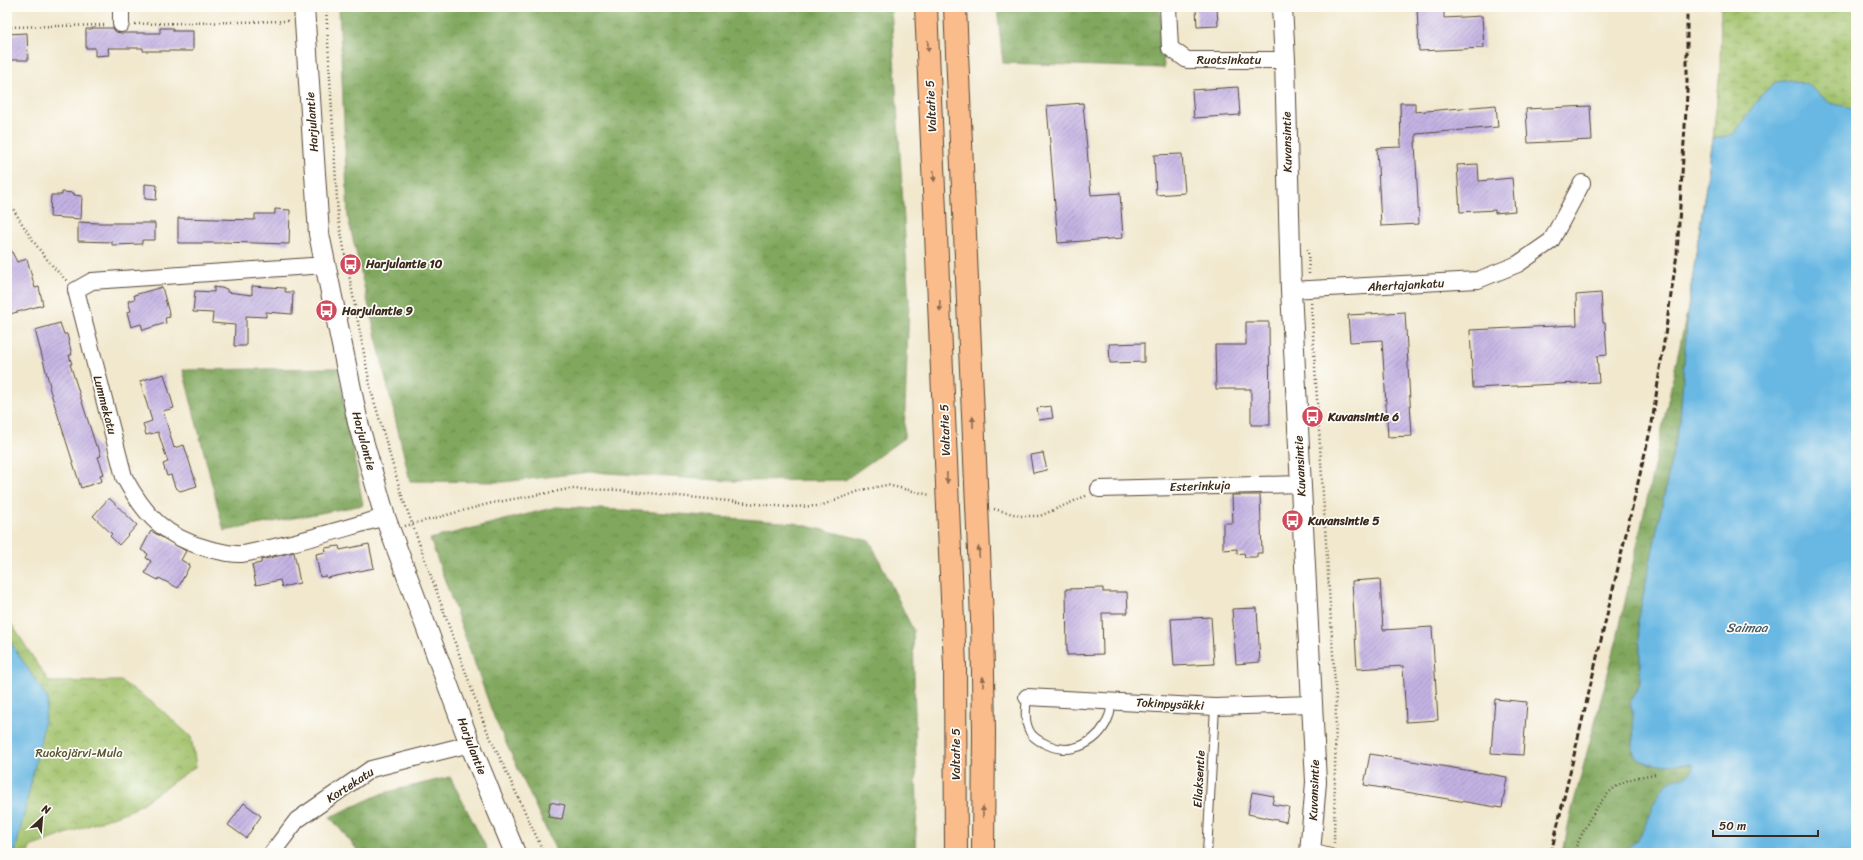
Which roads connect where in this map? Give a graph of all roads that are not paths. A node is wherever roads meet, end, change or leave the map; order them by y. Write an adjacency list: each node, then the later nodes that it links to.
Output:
1 (121, 7): 7 (street)
2 (926, 7): 24 (highway, Valtatie 5, one-way to 24)
3 (955, 7): 25 (highway, one-way to 3)
4 (1168, 7): 8 (street, Ruotsinkatu)
5 (1282, 7): 8 (street, Kuvansintie)
6 (305, 14): 10 (street, Harjulantie)
7 (121, 24)
8 (1285, 60): 11 (street, Kuvansintie)
9 (1582, 183): 11 (street, Ahertajankatu)
10 (326, 265): 14 (street, Harjulantie); 14 (street, Lummekatu)
11 (1291, 290): 12 (street, Kuvansintie)
12 (1301, 484): 13 (street, Esterinkuja); 17 (street, Kuvansintie)
13 (1099, 489)
14 (388, 523): 19 (street, Harjulantie)
15 (1027, 697): 16 (street, Tokinpysäkki); 16 (lane)
16 (1111, 701): 18 (street, Tokinpysäkki)
17 (1313, 704): 18 (street, Tokinpysäkki); 21 (street, Kuvansintie)
18 (1215, 707): 26 (lane, Eliaksentie)
19 (470, 744): 22 (street, Kortekatu); 23 (street, Harjulantie)
20 (1332, 849): 21 (lane)
21 (1310, 851)
22 (272, 853)
23 (515, 853)
24 (956, 853)
25 (983, 853)
26 (1208, 853)

